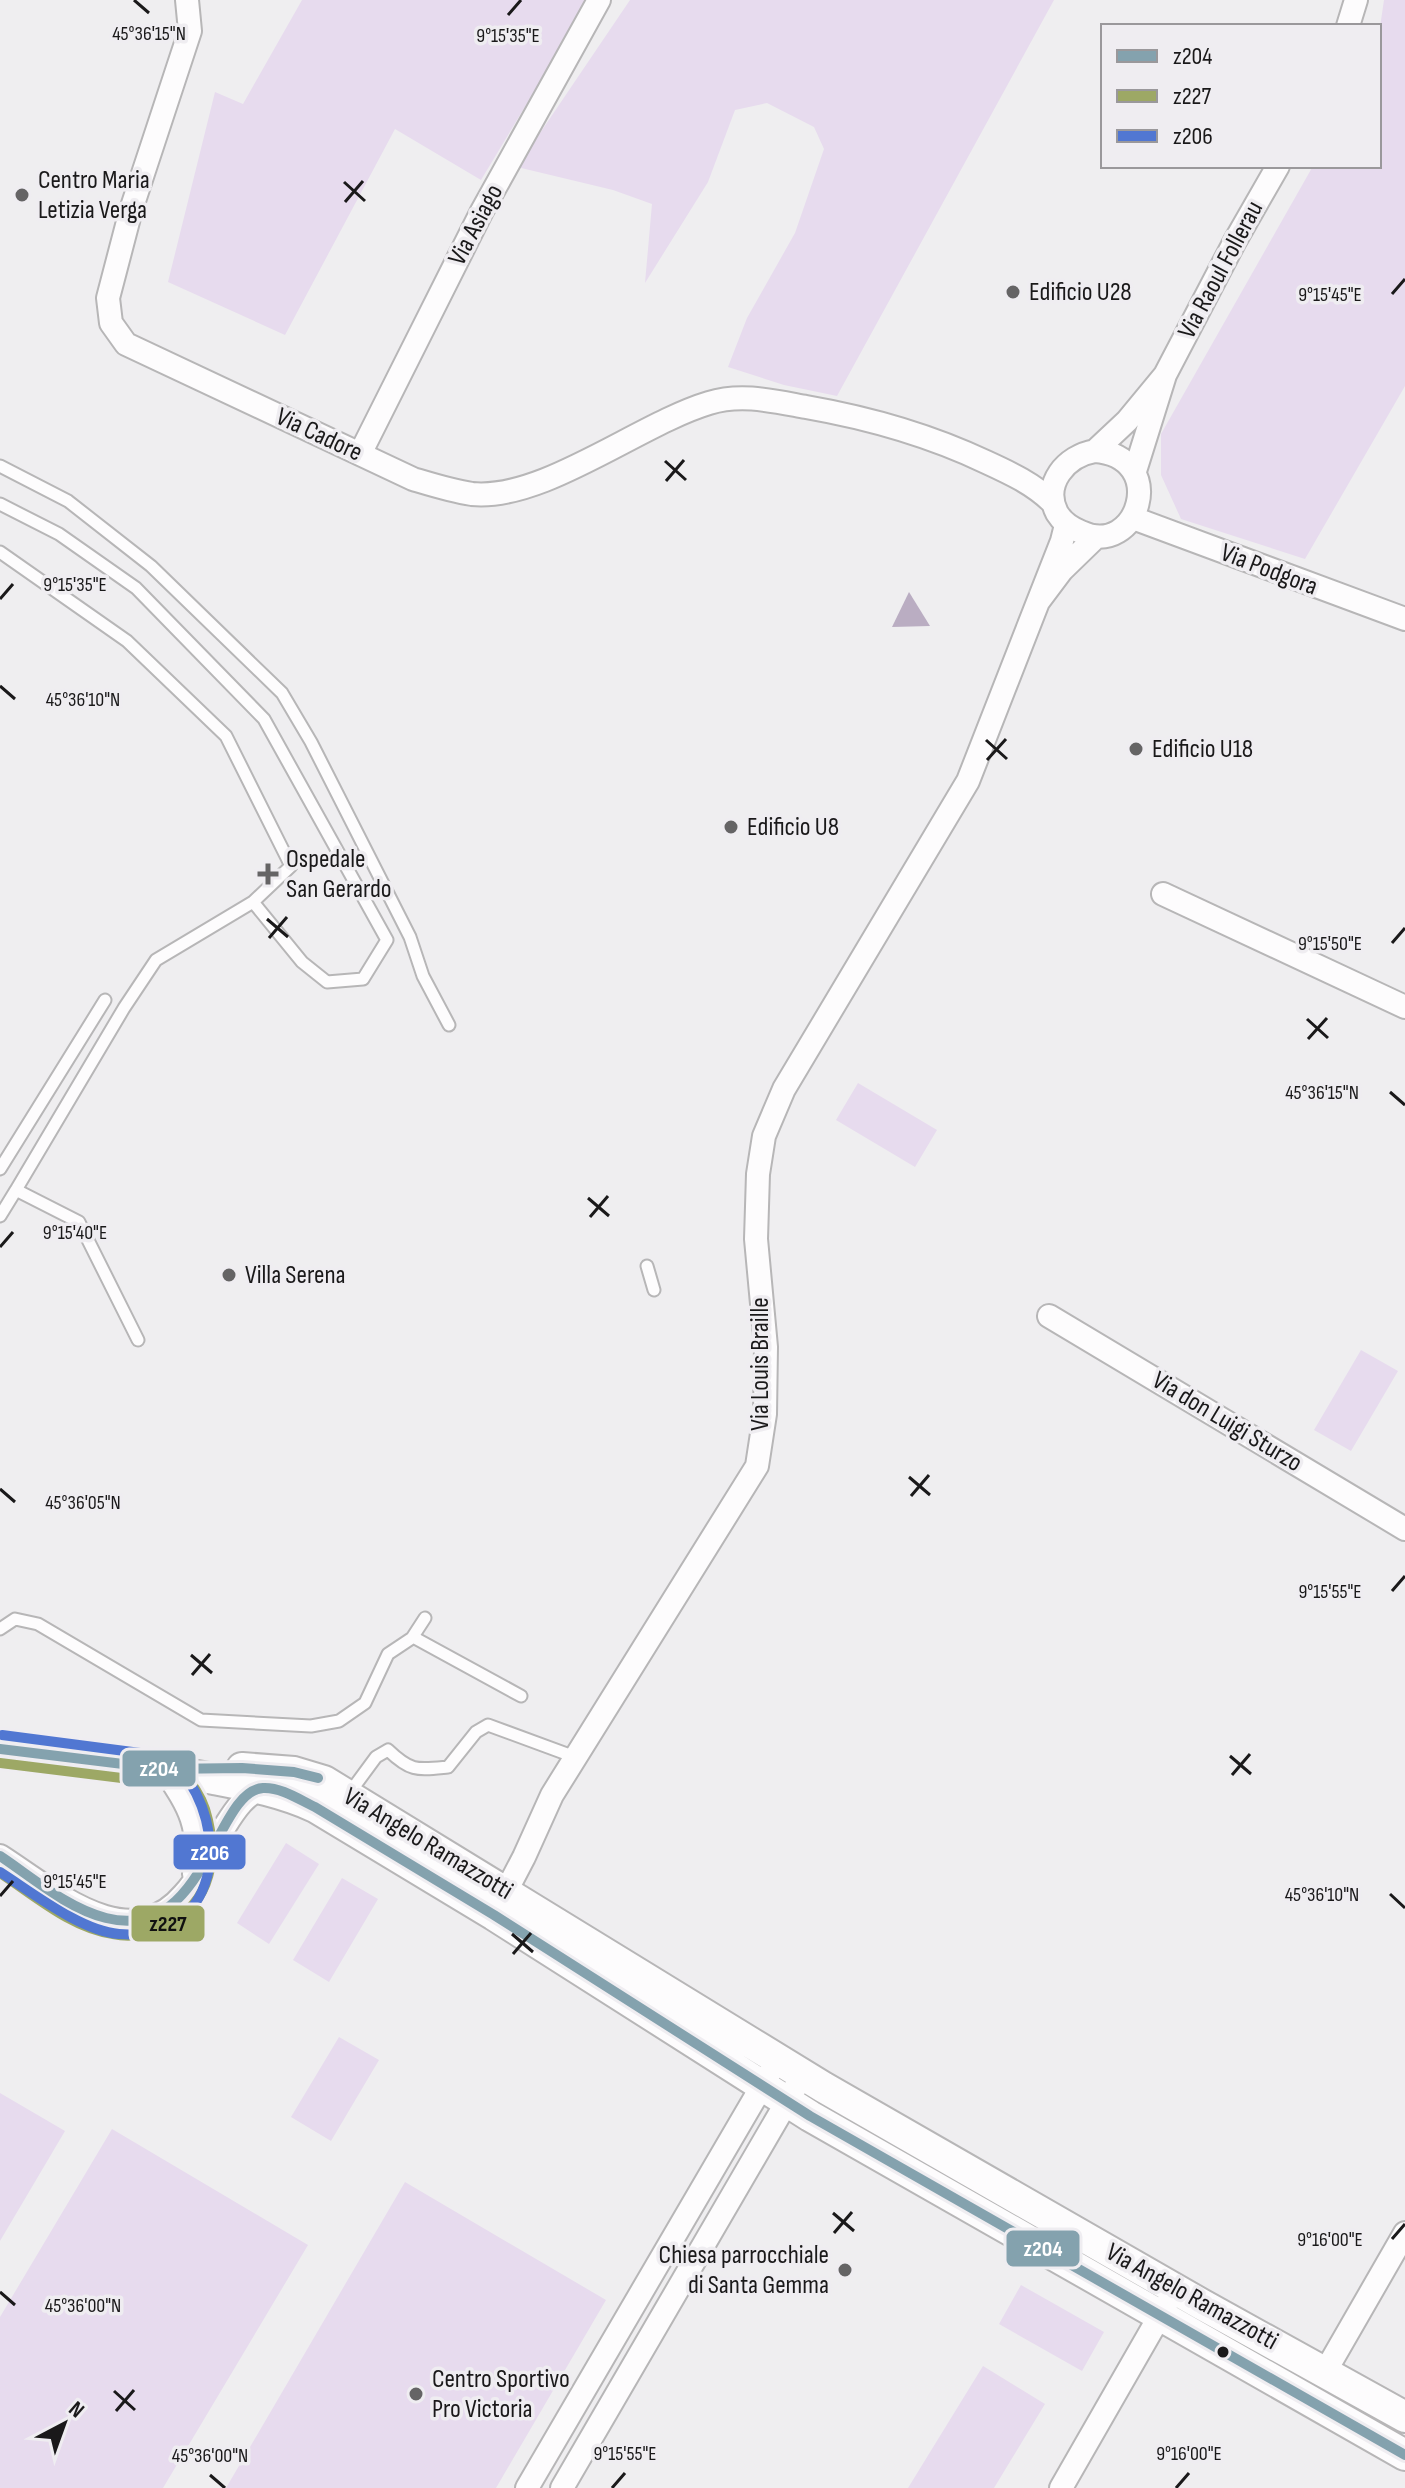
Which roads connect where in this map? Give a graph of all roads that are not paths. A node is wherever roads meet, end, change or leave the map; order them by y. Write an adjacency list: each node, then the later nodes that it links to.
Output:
1 (187, 0): 8 (street, Via Cadore)
2 (599, 0): 8 (street, Via Asiago)
3 (1356, 0): 4 (street)
4 (1349, 24)
5 (1277, 168): 6 (street, Via Raoul Follerau)
6 (1165, 375): 7 (street, Via Raoul Follerau); 10 (street, Via Raoul Follerau)
7 (1095, 451): 10 (street); 11 (street)
8 (360, 454): 11 (street, Via Cadore)
9 (0, 466): 23 (lane)
10 (1135, 471): 13 (street)
11 (1053, 503): 14 (street)
12 (0, 504): 20 (lane)
13 (1133, 518): 15 (street); 18 (street, Via Podgora)
14 (1066, 525): 15 (street); 17 (street)
15 (1096, 537): 17 (street)
16 (0, 552): 20 (lane)
17 (1038, 602): 37 (street, Via Louis Braille)
18 (1405, 619)
19 (1163, 894): 22 (street)
20 (253, 902): 25 (lane)
21 (105, 1000): 24 (lane)
22 (1405, 1007)
23 (449, 1025)
24 (0, 1169)
25 (16, 1190): 26 (lane); 30 (lane)
26 (0, 1216)
27 (647, 1266): 28 (lane)
28 (654, 1290)
29 (1049, 1316): 31 (street, Via don Luigi Sturzo)
30 (138, 1340)
31 (1405, 1529)
32 (425, 1618): 34 (lane)
33 (0, 1629): 34 (lane)
34 (413, 1637): 35 (lane)
35 (521, 1696)
36 (0, 1749): 38 (street)
37 (575, 1757): 40 (lane); 43 (street, Via Louis Braille)
38 (164, 1769): 39 (street, Via Angelo Ramazzotti); 40 (street, Via Angelo Ramazzotti); 42 (street)
39 (264, 1788): 42 (street); 43 (street, Via Angelo Ramazzotti)
40 (348, 1795): 43 (street, Via Angelo Ramazzotti)
41 (0, 1856): 42 (street)
42 (193, 1883)
43 (500, 1903): 44 (street, Via Angelo Ramazzotti); 46 (street, Via Angelo Ramazzotti)
44 (777, 2058): 45 (street, Via Angelo Ramazzotti); 46 (street)
45 (803, 2075): 46 (street); 48 (street, Via Angelo Ramazzotti)
46 (774, 2094): 49 (street, Via Angelo Ramazzotti); 53 (street); 54 (street)
47 (1405, 2233): 50 (street)
48 (1174, 2289): 49 (street); 50 (street, Via Angelo Ramazzotti)
49 (1160, 2315): 52 (street, Via Angelo Ramazzotti); 55 (street)
50 (1325, 2372): 51 (street, Via Angelo Ramazzotti)
51 (1405, 2417)
52 (1405, 2455)
53 (527, 2488)
54 (562, 2488)
55 (1061, 2488)

